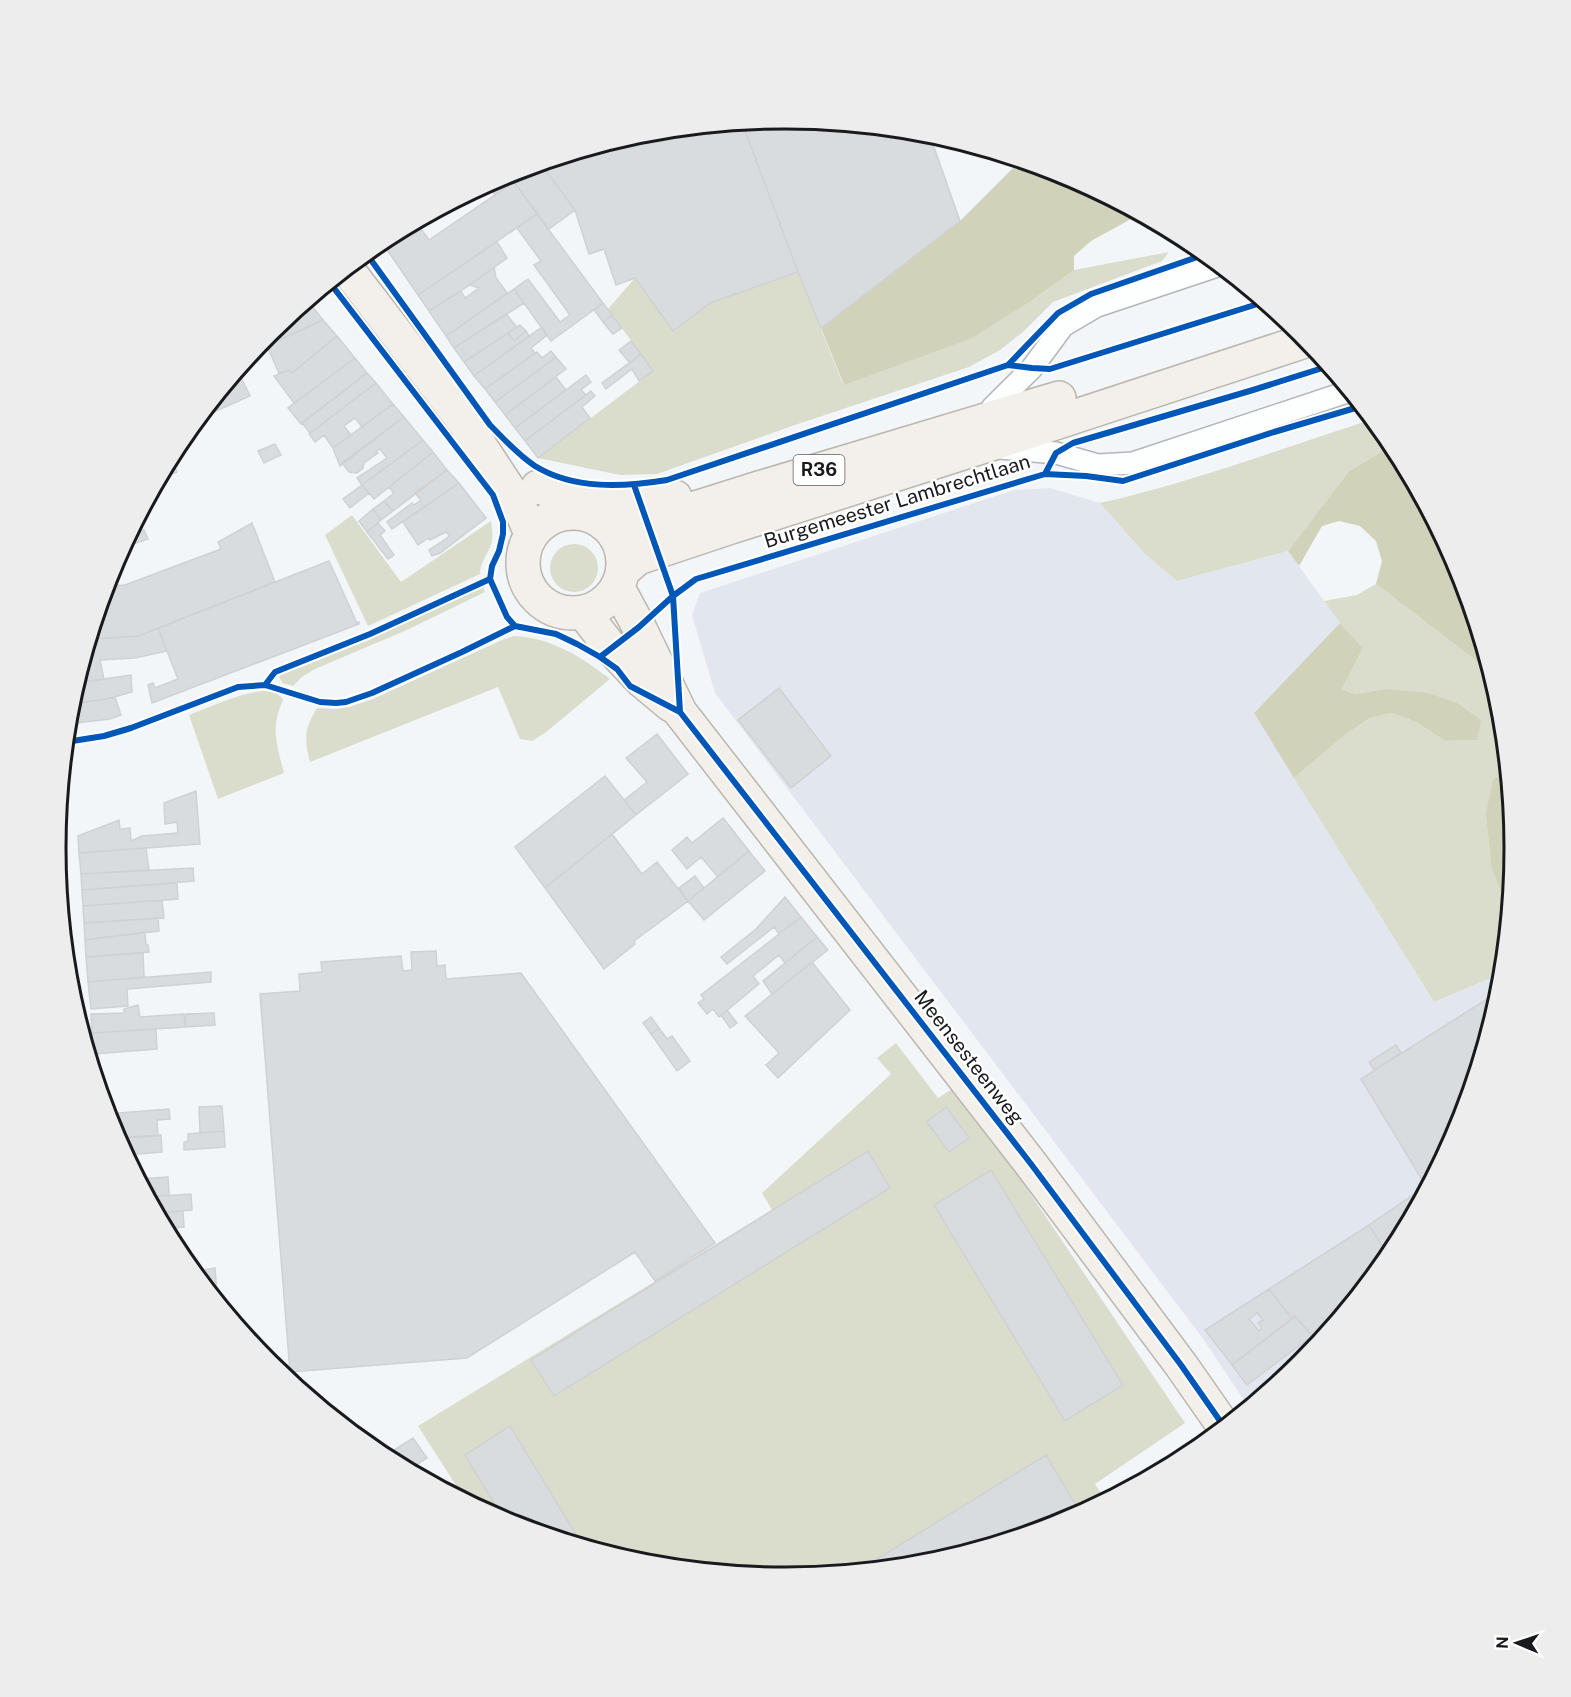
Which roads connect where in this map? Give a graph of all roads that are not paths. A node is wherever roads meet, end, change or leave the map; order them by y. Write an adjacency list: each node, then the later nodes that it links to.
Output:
1 (1210, 268): 8 (street)
2 (351, 275): 7 (main road, R36)
3 (1280, 327): 5 (main road, Burgemeester Lambrechtlaan / R36)
4 (1296, 342): 5 (main road, Burgemeester Lambrechtlaan / R36)
5 (1240, 350): 8 (main road, Burgemeester Lambrechtlaan / R36)
6 (1342, 394): 8 (street, Burgemeester Lambrechtlaan)
7 (465, 423): 9 (main road, R36); 13 (main road, R36)
8 (992, 431): 10 (main road, Burgemeester Lambrechtlaan / R36); 14 (main road, Burgemeester Lambrechtlaan / R36)
9 (538, 487): 10 (main road, R36); 11 (main road, R36)
10 (759, 488): 12 (main road, Burgemeester Lambrechtlaan / R36)
11 (572, 512): 12 (main road, R36); 13 (main road)
12 (610, 527): 14 (main road)
13 (531, 534): 15 (main road)
14 (621, 579): 15 (main road, R36); 16 (main road, Meensesteenweg)
15 (584, 613): 16 (main road, Meensesteenweg)
16 (680, 712): 17 (main road, Meensesteenweg)
17 (1220, 1422)

